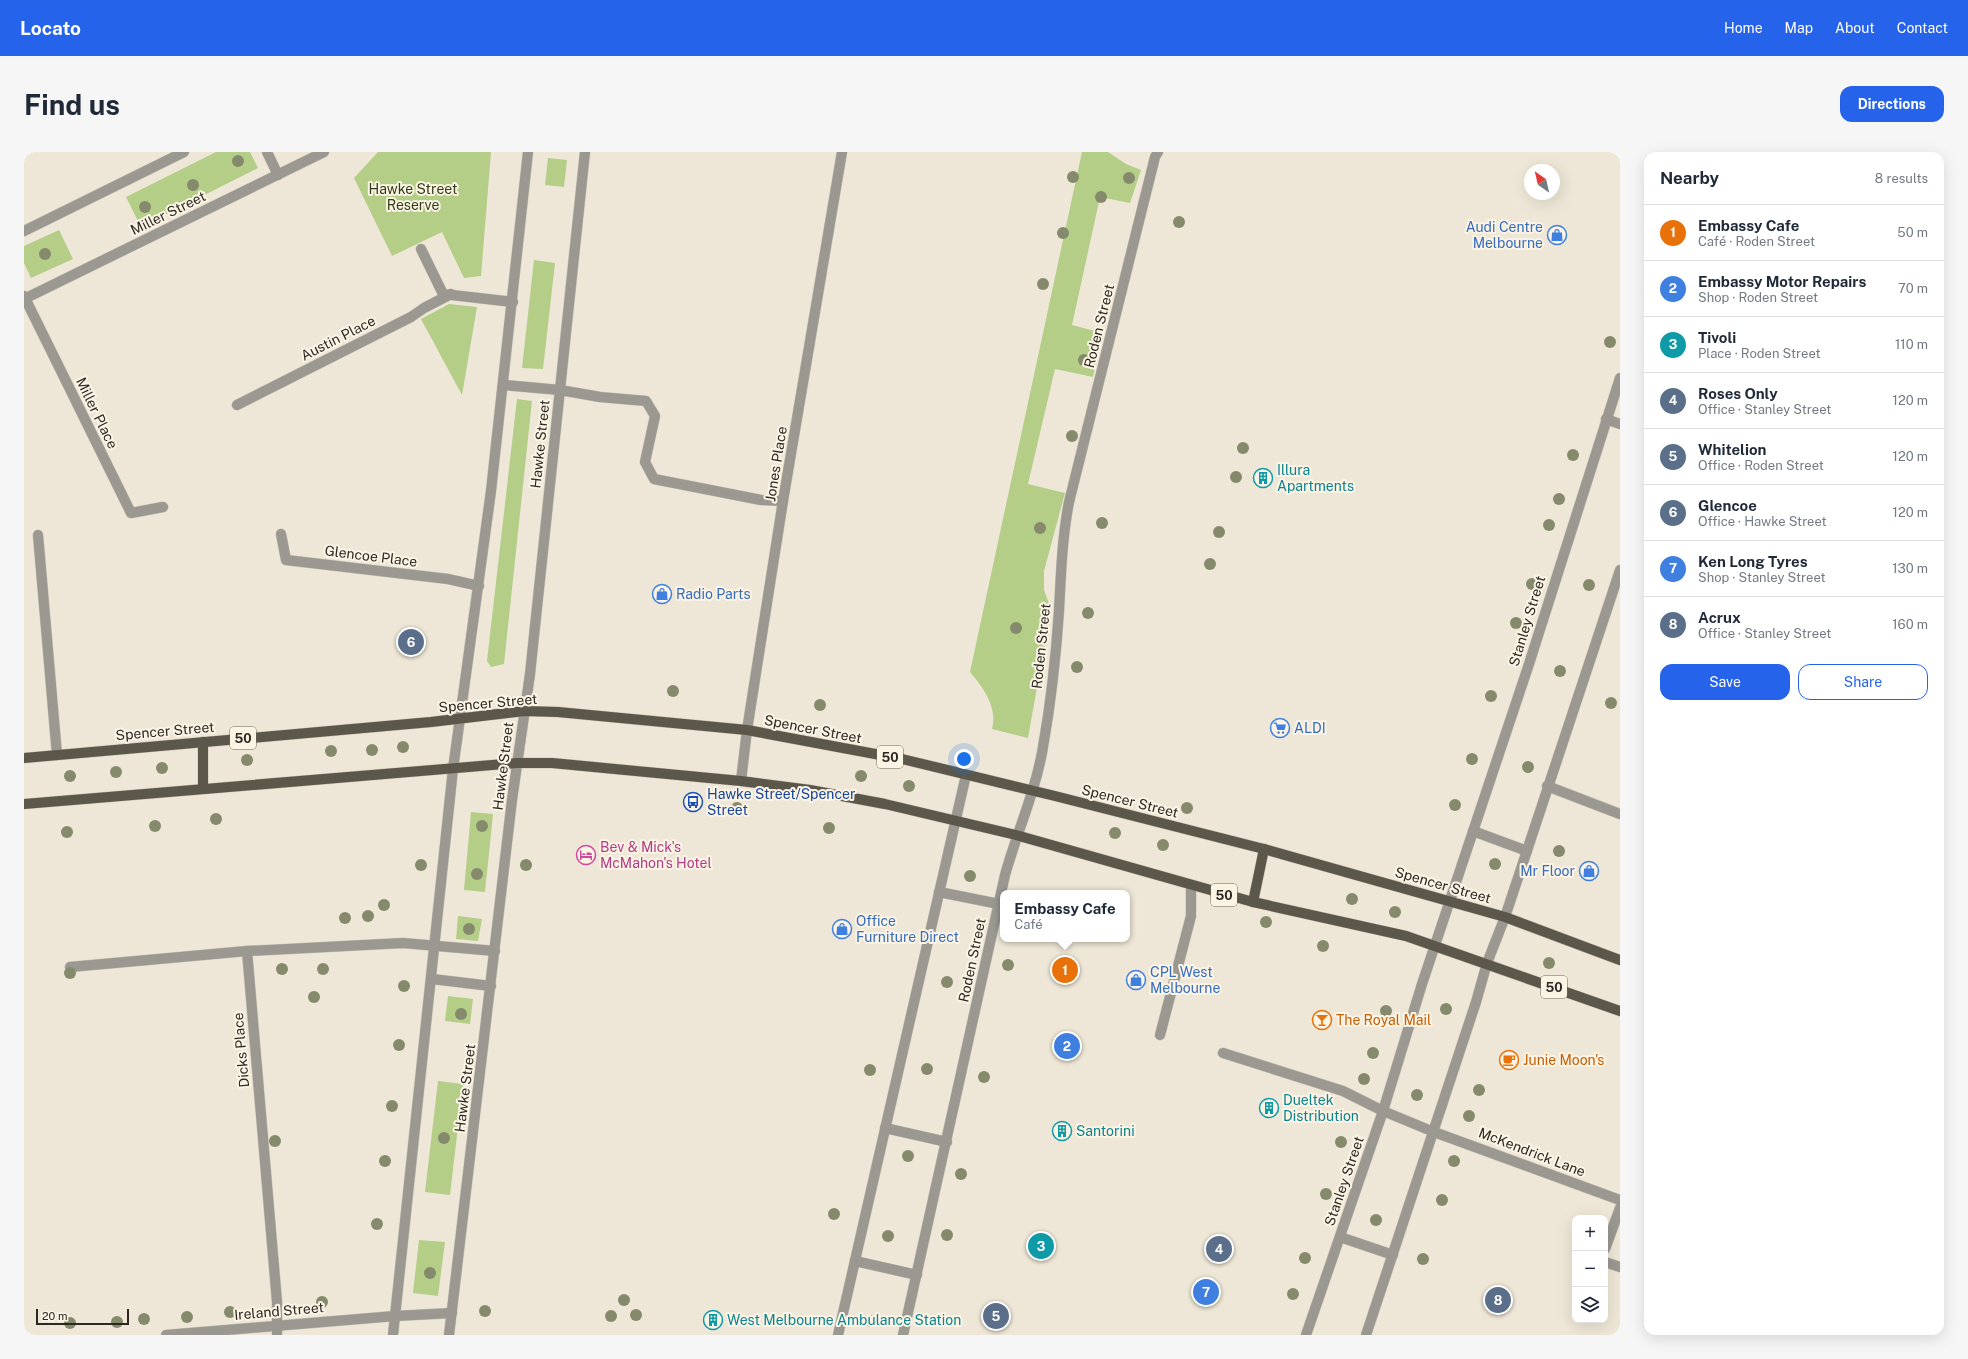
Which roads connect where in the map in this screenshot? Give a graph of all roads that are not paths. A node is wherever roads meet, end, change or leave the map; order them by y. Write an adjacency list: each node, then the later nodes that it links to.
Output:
1 (184, 152): 9 (street)
2 (266, 152): 8 (street)
3 (324, 152): 8 (street, Miller Street)
4 (528, 152): 13 (street)
5 (585, 152): 16 (street, Hawke Street)
6 (842, 152): 20 (street, Jones Place)
7 (1156, 154): 38 (street, Roden Street)
8 (278, 175): 12 (street, Miller Street)
9 (24, 231)
10 (421, 249): 11 (street)
11 (451, 294): 13 (street); 17 (street, Austin Place)
12 (24, 297): 21 (street, Miller Place)
13 (513, 302): 15 (street)
14 (1620, 378): 18 (street, Stanley Street)
15 (504, 386): 16 (street); 25 (street)
16 (560, 390): 20 (street); 26 (street, Hawke Street)
17 (237, 405)
18 (1606, 419): 19 (street); 42 (street, Stanley Street)
19 (1620, 424)
20 (784, 501): 28 (street, Jones Place)
21 (163, 507)
22 (281, 534): 25 (street, Glencoe Place)
23 (38, 535): 30 (street)
24 (1620, 570): 36 (street)
25 (479, 586): 27 (street)
26 (524, 711): 27 (main road, Spencer Street / 50); 28 (main road, Spencer Street / 50); 32 (street, Hawke Street)
27 (461, 718): 29 (main road, Spencer Street / 50); 33 (street)
28 (747, 730): 34 (main road, Spencer Street / 50); 35 (street, Jones Place)
29 (203, 742): 30 (main road, Spencer Street / 50); 37 (main road)
30 (57, 755): 31 (main road, Spencer Street / 50)
31 (24, 758)
32 (517, 764): 33 (main road, 50); 35 (main road, 50); 57 (street, Hawke Street)
33 (453, 768): 37 (main road, 50); 55 (street)
34 (966, 775): 38 (main road, Spencer Street / 50); 41 (street)
35 (741, 781): 41 (main road, 50)
36 (1547, 786): 40 (street); 45 (street)
37 (204, 788): 39 (main road, 50)
38 (1033, 790): 43 (street, Roden Street); 44 (main road, Spencer Street / 50)
39 (24, 804)
40 (1620, 814)
41 (955, 820): 43 (main road, 50); 48 (street)
42 (1473, 830): 45 (street); 50 (street, Stanley Street)
43 (1016, 835): 46 (main road, 50); 47 (street, Roden Street)
44 (1264, 849): 50 (main road, Spencer Street / 50); 51 (main road)
45 (1527, 852): 53 (street)
46 (1191, 886): 51 (main road, 50); 64 (street)
47 (1002, 890)
48 (939, 892): 52 (street); 67 (street)
49 (1000, 900): 52 (street, Roden Street)
50 (1450, 901): 53 (main road, Spencer Street / 50); 54 (street, Stanley Street)
51 (1253, 902): 54 (main road, 50)
52 (999, 904): 69 (street, Roden Street)
53 (1505, 917): 58 (main road, Spencer Street / 50); 59 (street)
54 (1435, 945): 59 (main road, 50); 66 (street, Stanley Street)
55 (435, 946): 56 (street); 57 (street); 61 (street)
56 (247, 951): 60 (street); 81 (street, Dicks Place)
57 (495, 951): 62 (street, Hawke Street)
58 (1620, 960)
59 (1487, 963): 63 (main road, 50); 68 (street)
60 (70, 967)
61 (432, 980): 62 (street); 80 (street)
62 (491, 986): 79 (street, Hawke Street)
63 (1620, 1011)
64 (1160, 1035)
65 (1223, 1052): 66 (street, McKendrick Lane)
66 (1383, 1111): 68 (street, McKendrick Lane); 72 (street, Stanley Street)
67 (885, 1128): 69 (street); 75 (street)
68 (1434, 1132): 70 (street, McKendrick Lane); 74 (street)
69 (946, 1142): 78 (street, Roden Street)
70 (1620, 1200)
71 (1620, 1208): 73 (street)
72 (1340, 1237): 74 (street); 87 (street, Stanley Street)
73 (1608, 1241)
74 (1393, 1255): 88 (street)
75 (855, 1262): 78 (street); 85 (street)
76 (1608, 1263): 77 (street)
77 (1620, 1268)
78 (917, 1275): 86 (street, Roden Street)
79 (452, 1313): 80 (street, Ireland Street); 84 (street, Hawke Street)
80 (395, 1316): 81 (street, Ireland Street); 83 (street)
81 (277, 1330): 82 (street, Ireland Street)
82 (166, 1335)
83 (393, 1335)
84 (449, 1335)
85 (838, 1335)
86 (903, 1335)
87 (1306, 1335)
88 (1366, 1335)

